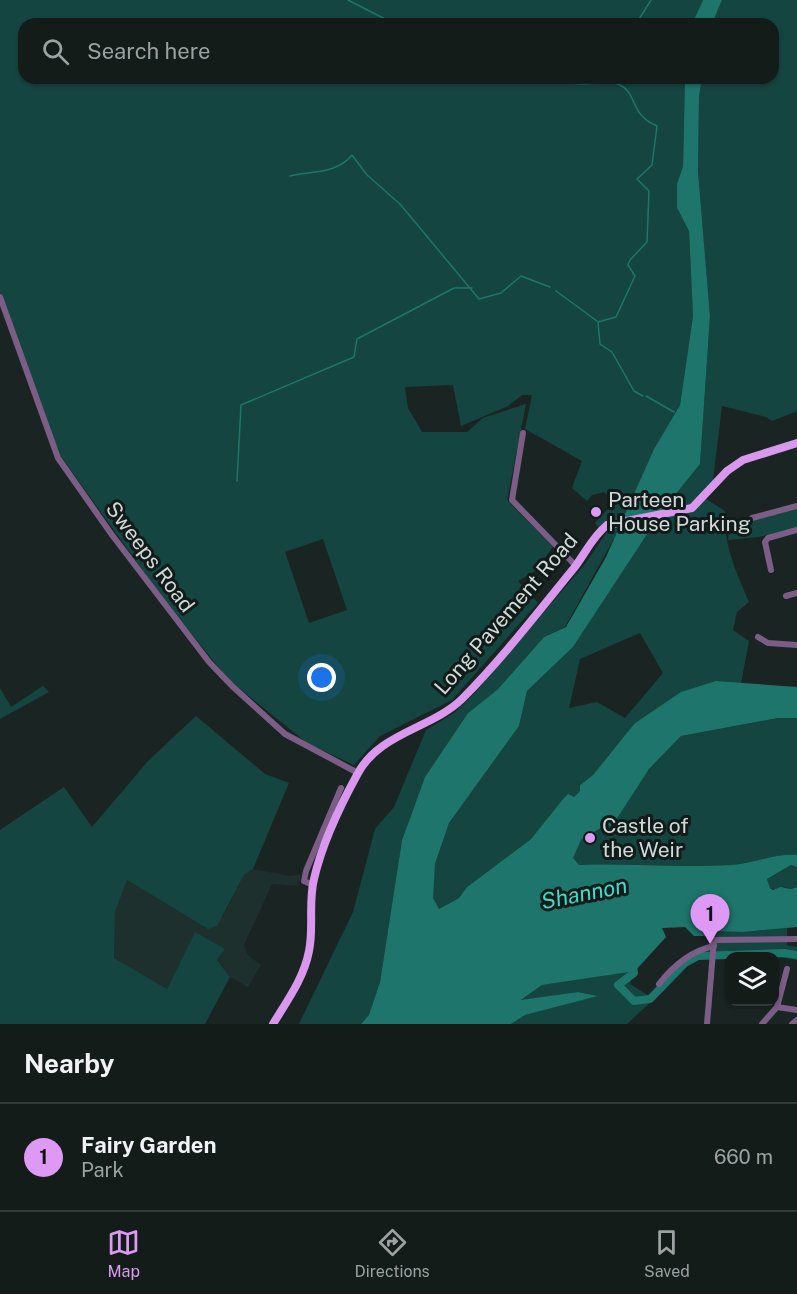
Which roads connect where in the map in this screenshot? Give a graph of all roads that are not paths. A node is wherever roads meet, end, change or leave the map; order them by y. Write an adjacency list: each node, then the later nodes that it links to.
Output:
1 (0, 297): 13 (street, Sweeps Road)
2 (523, 433): 7 (street)
3 (797, 443): 7 (main road, Long Pavement Road)
4 (797, 506): 5 (street)
5 (752, 518)
6 (797, 530): 8 (street)
7 (576, 566): 13 (main road, Long Pavement Road)
8 (771, 570)
9 (797, 593): 10 (street)
10 (786, 596)
11 (758, 637): 12 (street)
12 (797, 645)
13 (358, 773): 15 (main road, Long Pavement Road)
14 (341, 788): 15 (street)
15 (313, 885): 23 (main road, Long Pavement Road)
16 (797, 939): 17 (street)
17 (714, 946): 19 (street); 24 (street)
18 (788, 969): 20 (street)
19 (659, 984)
20 (777, 1007): 21 (street); 25 (street)
21 (797, 1010)
22 (797, 1020): 26 (street)
23 (273, 1024)
24 (707, 1024)
25 (762, 1024)
26 (792, 1024)

